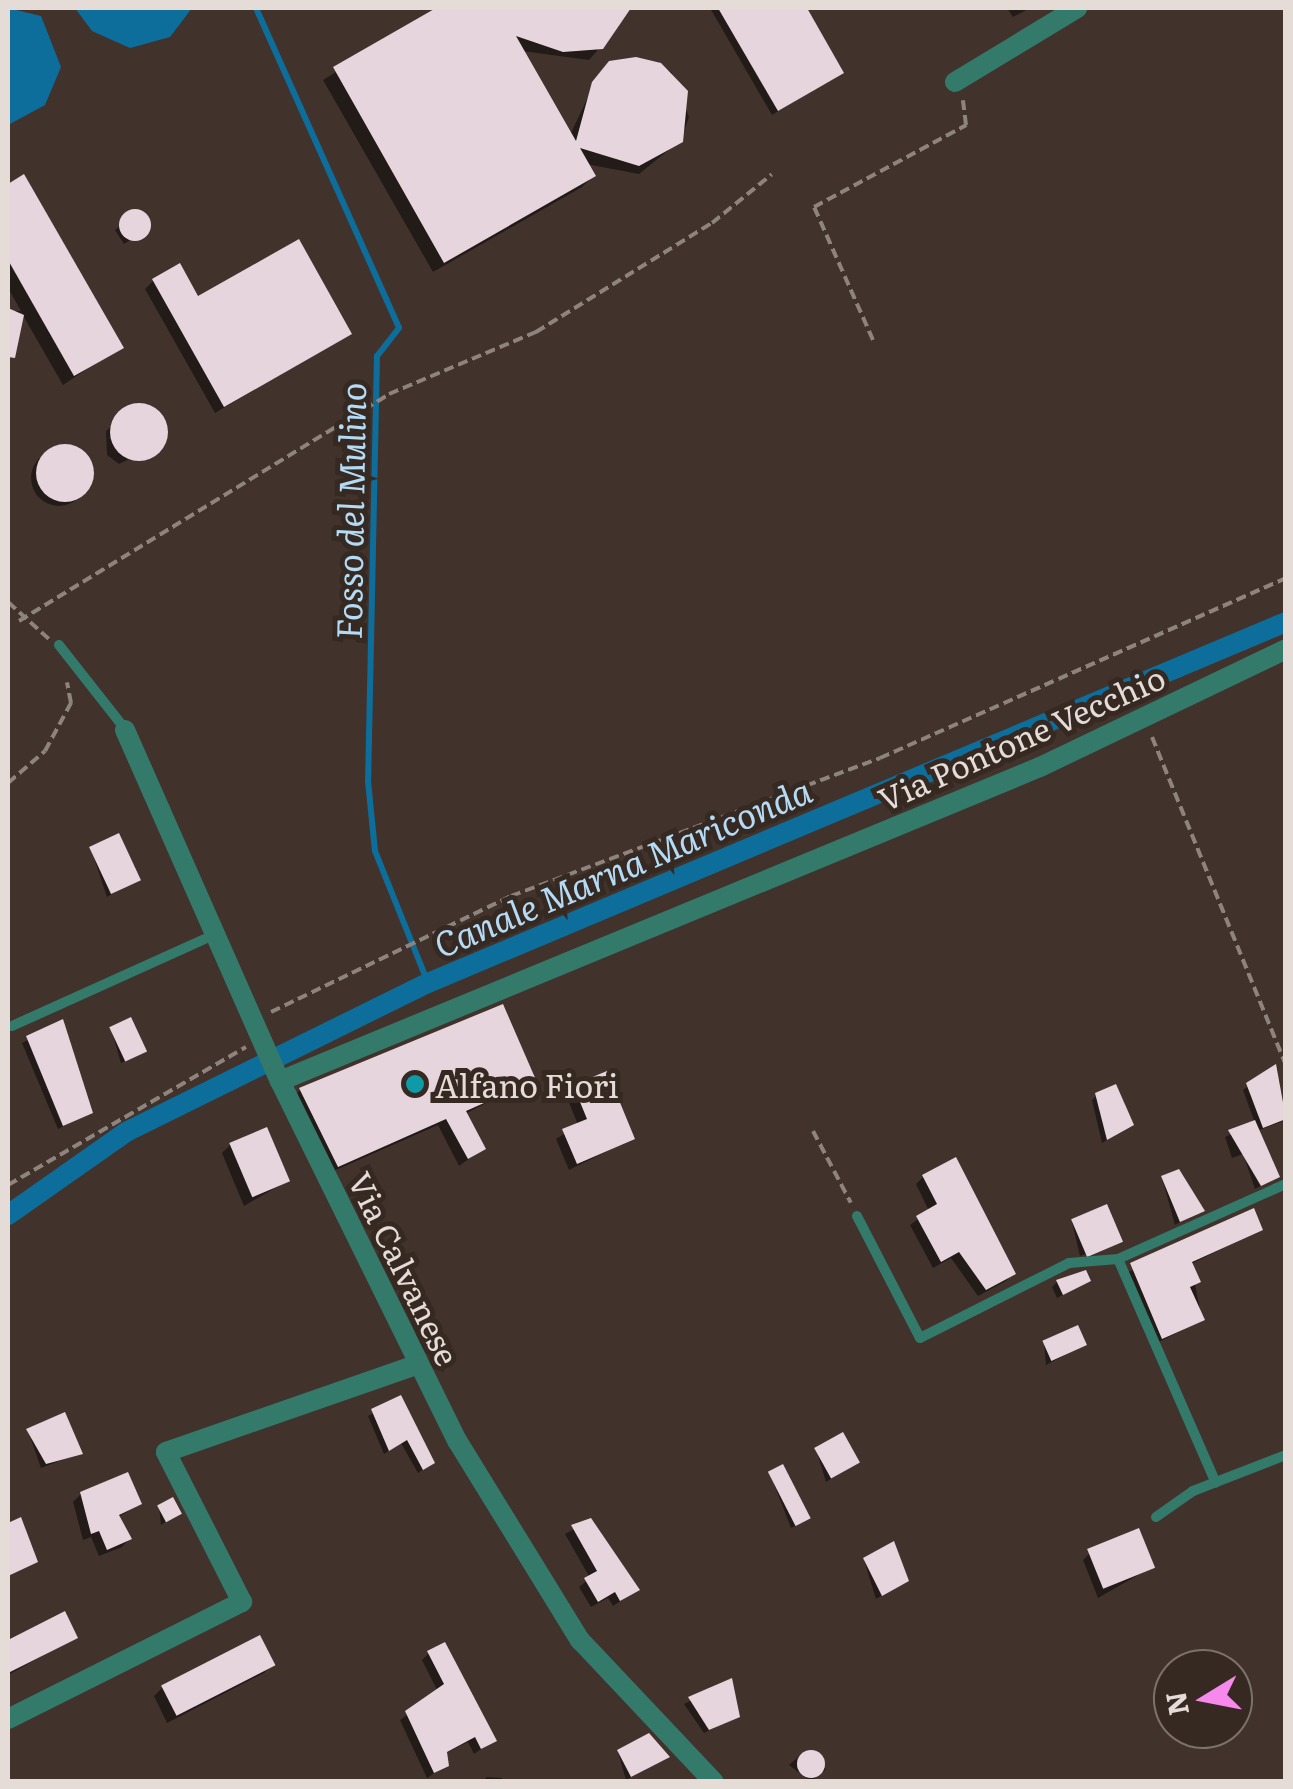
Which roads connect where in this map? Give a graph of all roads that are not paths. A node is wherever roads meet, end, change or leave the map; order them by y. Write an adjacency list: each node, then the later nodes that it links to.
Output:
1 (1077, 8): 2 (street)
2 (956, 82)
3 (59, 645): 5 (lane)
4 (1286, 649): 8 (street, Via Pontone Vecchio)
5 (126, 730): 6 (street, Via Calvanese)
6 (219, 932): 7 (lane); 8 (street, Via Calvanese)
7 (12, 1026)
8 (278, 1078): 12 (street, Via Calvanese)
9 (1286, 1184): 11 (lane)
10 (857, 1216): 11 (lane)
11 (1118, 1259): 14 (lane)
12 (418, 1364): 16 (street); 17 (street, Via Calvanese)
13 (1286, 1456): 14 (lane)
14 (1216, 1483): 15 (lane)
15 (1156, 1517)
16 (8, 1719)
17 (714, 1782)

